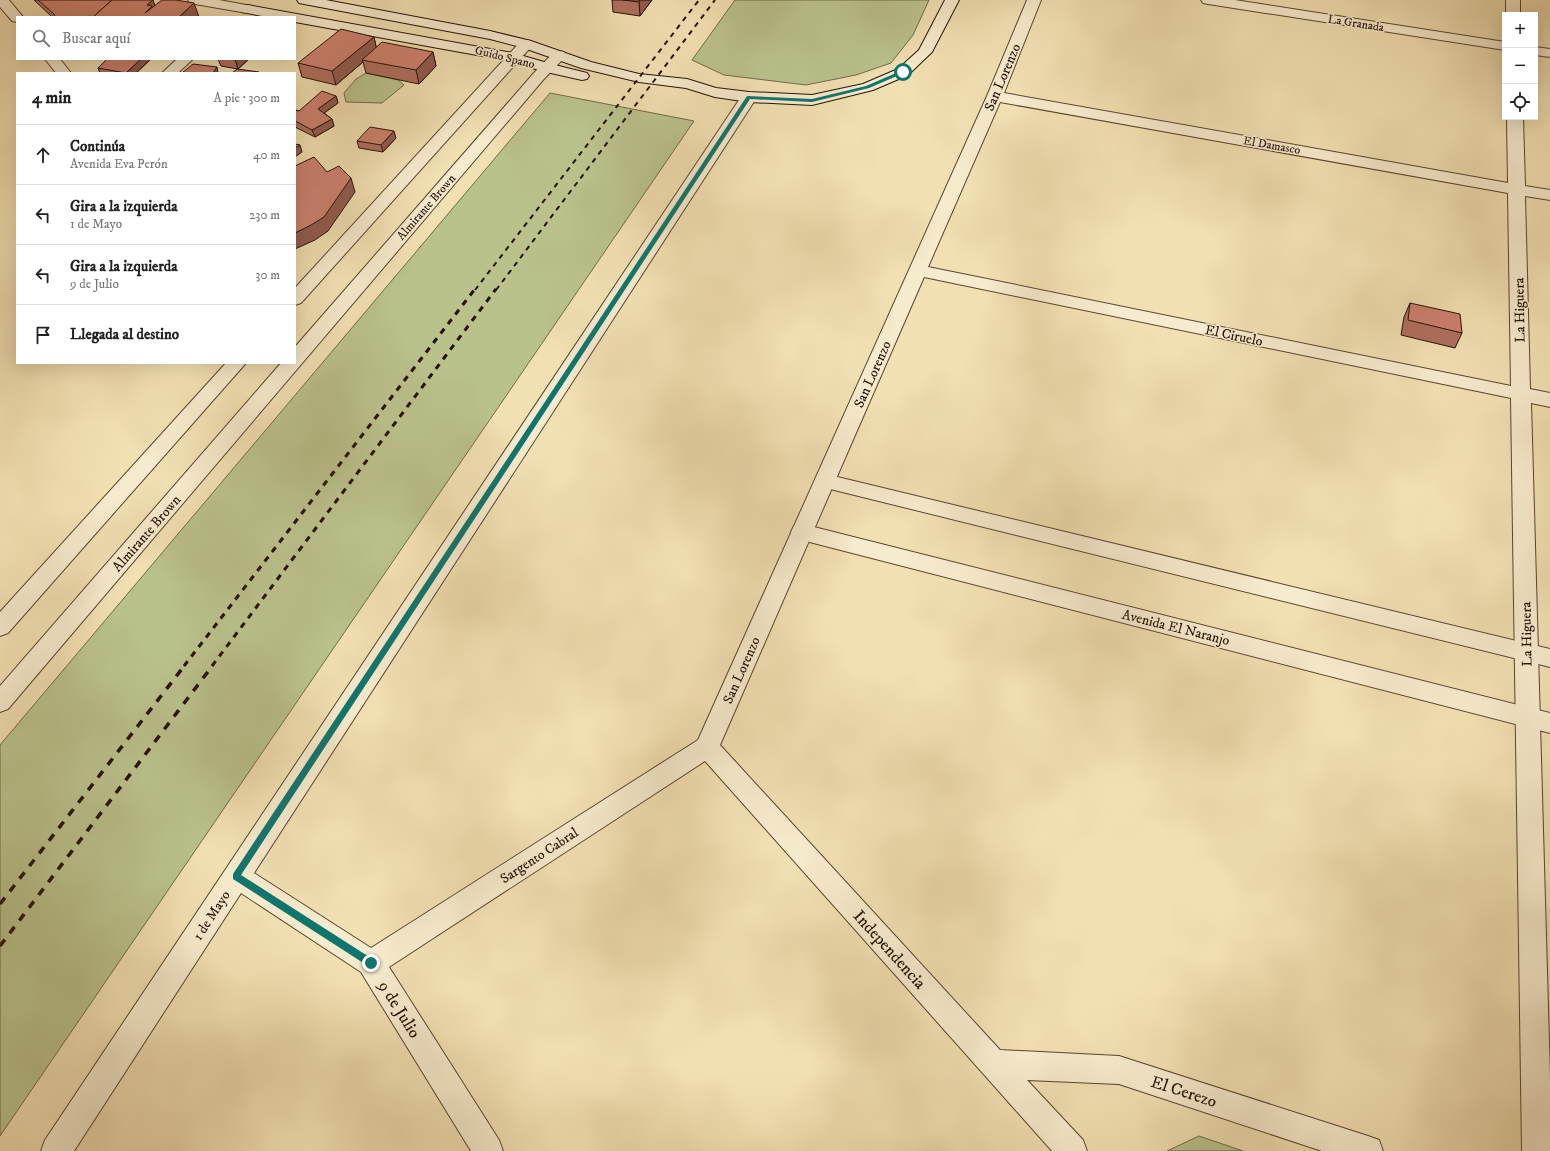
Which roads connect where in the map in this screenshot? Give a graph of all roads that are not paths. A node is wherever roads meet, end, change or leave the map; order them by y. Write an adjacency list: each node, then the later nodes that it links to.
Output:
1 (1, 0): 13 (street)
2 (195, 0): 11 (street)
3 (258, 0): 11 (street)
4 (304, 0): 15 (street, Guido Spano)
5 (952, 0): 28 (street, Guido Spano)
6 (1034, 0): 27 (street, San Lorenzo)
7 (1208, 0): 16 (street, La Granada)
8 (1513, 0): 10 (street)
9 (277, 2): 11 (street)
10 (1513, 12)
11 (242, 13): 12 (street)
12 (278, 16)
13 (16, 17)
14 (296, 18): 20 (street, Guido Spano)
15 (526, 44): 19 (street, Guido Spano); 20 (street)
16 (1502, 46)
17 (1538, 51): 18 (street)
18 (1550, 53)
19 (559, 55): 23 (street, Almirante Brown); 26 (street, Guido Spano)
20 (513, 57): 23 (street, Guido Spano); 33 (street)
21 (53, 60): 24 (street)
22 (185, 60): 25 (street)
23 (547, 68): 26 (street, Guido Spano); 34 (street, Almirante Brown)
24 (63, 72)
25 (170, 72)
26 (715, 92): 28 (street, Guido Spano)
27 (995, 96): 30 (street, El Damasco); 32 (street, San Lorenzo)
28 (749, 97): 48 (street, 1 de Mayo)
29 (1515, 120): 30 (street, La Higuera)
30 (1517, 189): 31 (street, El Damasco); 37 (street, La Higuera)
31 (1550, 194)
32 (918, 270): 37 (street, El Ciruelo); 39 (street, San Lorenzo)
33 (296, 298)
34 (296, 358)
35 (236, 364): 41 (street)
36 (291, 364): 44 (street, Almirante Brown)
37 (1521, 394): 38 (street, El Ciruelo); 42 (street, La Higuera)
38 (1550, 400)
39 (825, 480): 40 (street, San Lorenzo); 42 (street)
40 (802, 532): 45 (street, Avenida El Naranjo); 47 (street, San Lorenzo)
41 (0, 626)
42 (1527, 652): 43 (street); 45 (street, La Higuera)
43 (1550, 658)
44 (0, 702)
45 (1528, 717): 46 (street, Avenida El Naranjo); 55 (street, La Higuera)
46 (1550, 723)
47 (707, 747): 49 (street, Sargento Cabral); 50 (street, Independencia)
48 (236, 876): 49 (street, 9 de Julio); 51 (street, 1 de Mayo)
49 (371, 963): 52 (street, 9 de Julio)
50 (993, 1064): 53 (street, Independencia); 54 (street, El Cerezo)
51 (56, 1151)
52 (488, 1151)
53 (1072, 1151)
54 (1368, 1151)
55 (1537, 1151)

